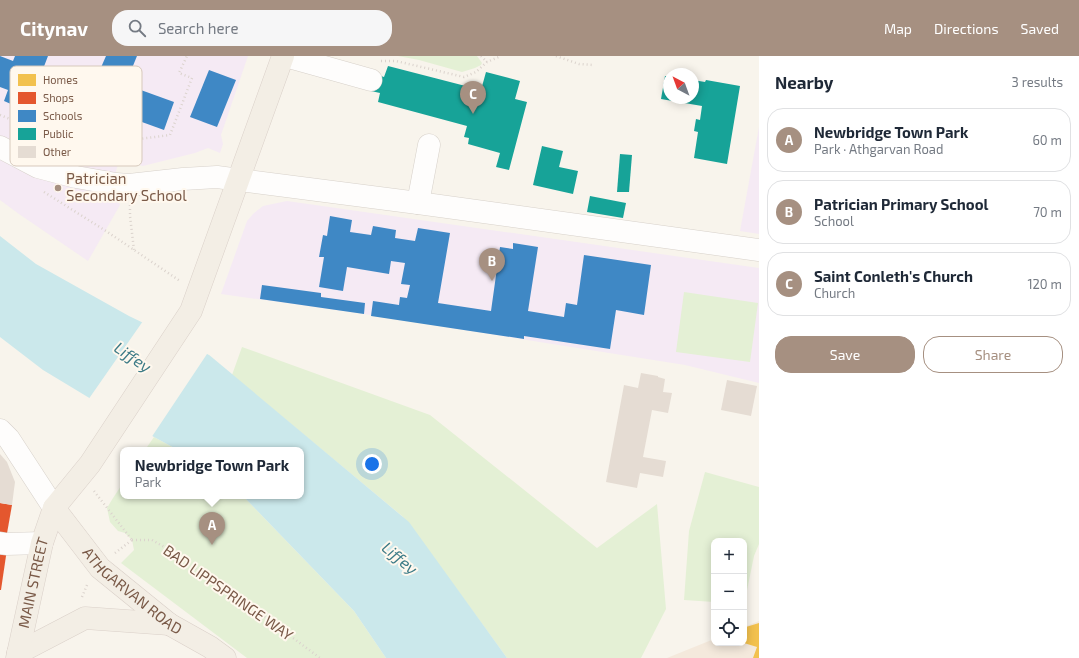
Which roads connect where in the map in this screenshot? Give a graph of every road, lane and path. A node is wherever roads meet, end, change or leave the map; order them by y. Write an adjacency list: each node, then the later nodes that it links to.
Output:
1 (187, 56): 11 (path)
2 (284, 56): 8 (street); 17 (main road)
3 (482, 56): 6 (path)
4 (501, 56): 6 (path)
5 (556, 56): 7 (path)
6 (487, 62): 8 (path)
7 (593, 65)
8 (375, 71)
9 (0, 115): 10 (path)
10 (10, 119)
11 (142, 139)
12 (429, 146): 20 (street)
13 (0, 147): 14 (street)
14 (10, 152)
15 (36, 166): 18 (street)
16 (126, 166): 18 (path)
17 (238, 180): 18 (street); 20 (street); 23 (main road)
18 (129, 185): 21 (path)
19 (40, 190): 21 (path)
20 (418, 202): 22 (street)
21 (134, 250): 23 (path)
22 (759, 250)
23 (194, 302): 25 (main road)
24 (0, 430): 26 (street)
25 (86, 470): 26 (main road); 32 (path, BAD LIPPSPRINGE WAY)
26 (54, 508): 28 (main road, MAIN STREET); 29 (main road, ATHGARVAN ROAD)
27 (0, 543): 28 (street)
28 (42, 543): 30 (main road, MAIN STREET)
29 (169, 624): 30 (main road); 31 (main road, ATHGARVAN ROAD)
30 (18, 655)
31 (225, 658)
32 (320, 658)

